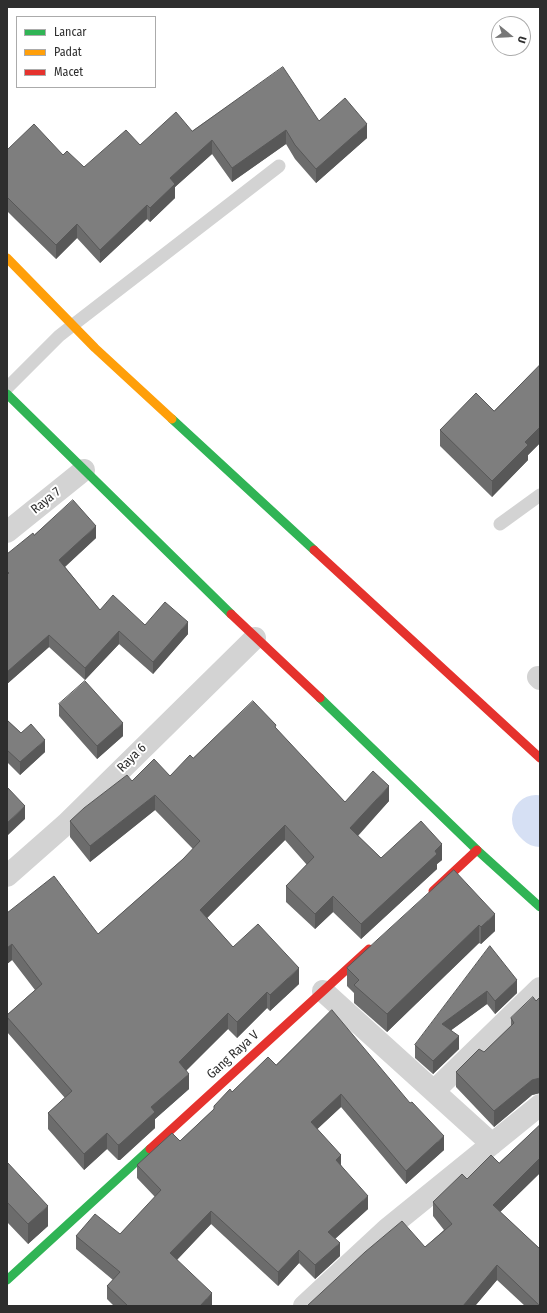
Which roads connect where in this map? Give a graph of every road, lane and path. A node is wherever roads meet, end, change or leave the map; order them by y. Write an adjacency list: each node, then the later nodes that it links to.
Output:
1 (279, 166): 3 (lane)
2 (7, 258): 3 (street)
3 (73, 325): 4 (lane); 11 (street)
4 (11, 383)
5 (7, 394): 6 (street)
6 (84, 470): 9 (street, Raya 7); 10 (street)
7 (540, 495): 8 (lane)
8 (500, 524)
9 (7, 532)
10 (254, 638): 12 (street); 13 (street, Raya 6)
11 (540, 758)
12 (477, 850): 14 (street); 15 (street)
13 (7, 876)
14 (426, 897)
15 (540, 907)
16 (374, 944): 18 (street, Gang Raya V)
17 (540, 988): 19 (street)
18 (323, 991): 19 (street); 22 (street, Gang Raya V)
19 (434, 1091): 21 (street)
20 (540, 1105): 21 (street)
21 (492, 1144): 23 (street)
22 (7, 1280)
23 (304, 1306)

